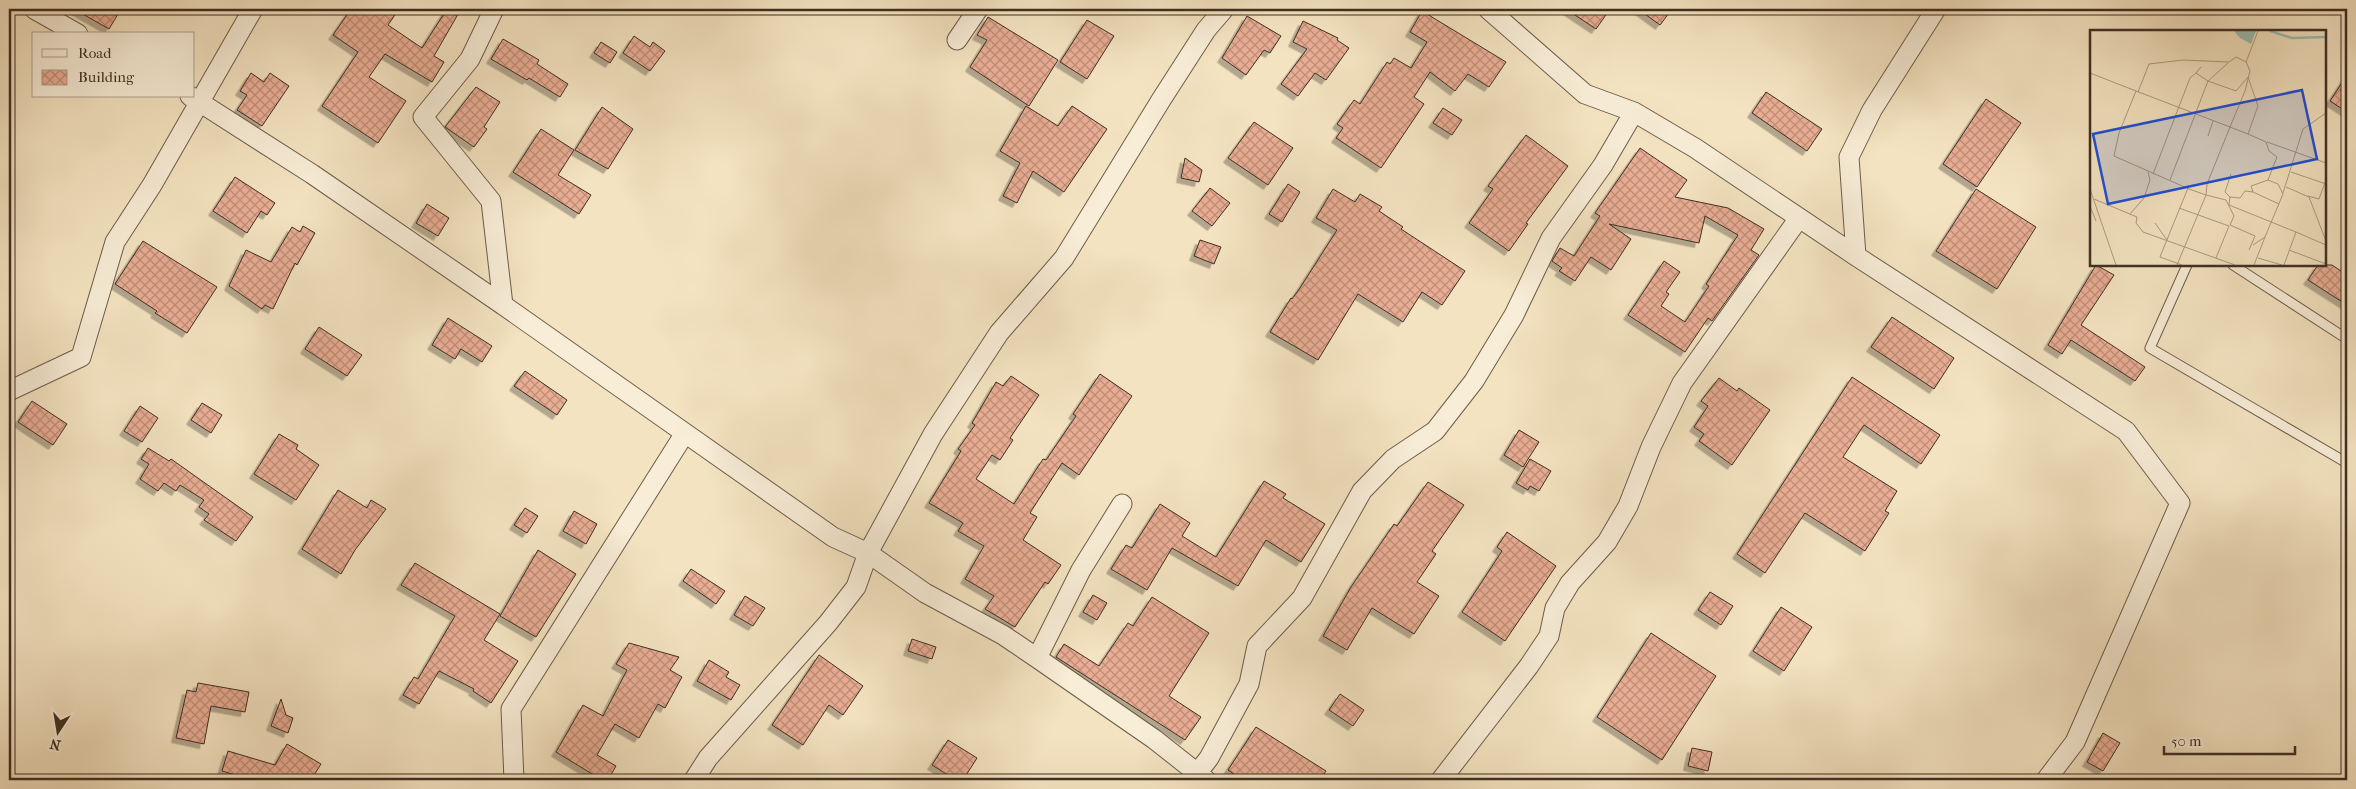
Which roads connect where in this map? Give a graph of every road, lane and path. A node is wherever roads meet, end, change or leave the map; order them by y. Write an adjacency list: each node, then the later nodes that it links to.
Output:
1 (34, 9): 8 (street)
2 (254, 9): 10 (street)
3 (494, 9): 17 (street)
4 (978, 9): 9 (street)
5 (1224, 9): 23 (street)
6 (1488, 9): 12 (street)
7 (1936, 9): 14 (street)
8 (74, 32)
9 (957, 40)
10 (195, 98)
11 (194, 99): 17 (street); 19 (street)
12 (1634, 112): 13 (street); 25 (street)
13 (1799, 218): 14 (street); 28 (street)
14 (1856, 256): 29 (street)
15 (2187, 266): 21 (lane)
16 (2235, 266): 18 (lane)
17 (503, 306): 20 (street)
18 (2347, 339)
19 (9, 391)
20 (685, 433): 23 (street); 26 (street)
21 (2347, 463)
22 (1122, 504): 24 (street)
23 (868, 553): 24 (street); 27 (street)
24 (1037, 658): 25 (street)
25 (1198, 778)
26 (514, 780)
27 (694, 780)
28 (1442, 780)
29 (2046, 780)

